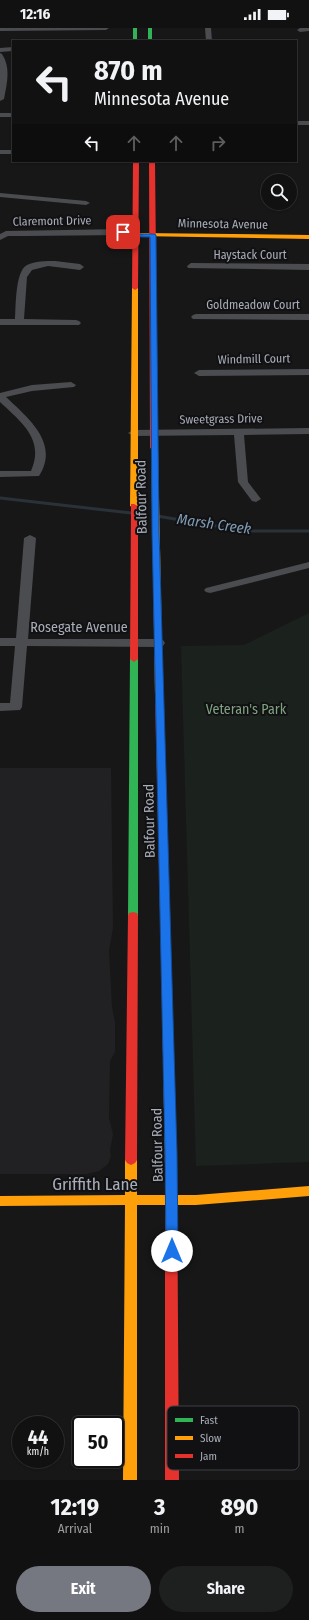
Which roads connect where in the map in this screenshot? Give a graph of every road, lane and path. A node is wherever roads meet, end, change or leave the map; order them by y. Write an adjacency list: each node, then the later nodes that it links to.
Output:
1 (106, 28): 5 (street)
2 (135, 28): 8 (main road)
3 (150, 28): 9 (main road)
4 (208, 28): 10 (street)
5 (0, 29)
6 (309, 29): 7 (street)
7 (300, 30)
8 (135, 40)
9 (150, 40)
10 (209, 40)
11 (12, 49): 12 (street)
12 (0, 50)
13 (0, 55): 14 (street)
14 (4, 79): 15 (street); 16 (street)
15 (12, 79)
16 (0, 99)
17 (0, 115): 18 (street)
18 (12, 115)
19 (297, 123): 20 (street)
20 (309, 123)
21 (0, 152): 22 (street)
22 (12, 152)
23 (136, 162): 27 (main road, Balfour Road)
24 (152, 162): 28 (main road, Balfour Road)
25 (0, 195): 26 (street)
26 (86, 203)
27 (136, 235): 28 (main road, Minnesota Avenue); 30 (street, Claremont Drive); 46 (main road, Balfour Road)
28 (153, 235): 29 (main road, Minnesota Avenue); 45 (main road, Balfour Road)
29 (309, 237)
30 (0, 238)
31 (191, 266): 33 (street, Haystack Court)
32 (80, 267): 36 (street)
33 (309, 267)
34 (196, 317): 35 (street, Goldmeadow Court)
35 (309, 317)
36 (19, 321): 37 (street); 38 (street)
37 (0, 322)
38 (76, 323)
39 (309, 372): 40 (street, Windmill Court)
40 (199, 373)
41 (71, 384): 42 (street)
42 (0, 397): 47 (street)
43 (239, 432): 44 (street, Sweetgrass Drive); 45 (street, Sweetgrass Drive); 48 (street)
44 (309, 432)
45 (154, 433): 46 (street, Sweetgrass Drive); 55 (main road, Balfour Road)
46 (133, 434): 54 (main road, Balfour Road)
47 (0, 474)
48 (256, 498)
49 (30, 538): 53 (street)
50 (309, 565): 51 (street)
51 (210, 590)
52 (0, 642): 53 (street, Rosegate Avenue)
53 (21, 642): 54 (street, Rosegate Avenue); 56 (street)
54 (133, 643): 55 (street, Rosegate Avenue); 58 (main road, Balfour Road)
55 (159, 643): 59 (main road, Balfour Road)
56 (0, 707)
57 (309, 1191): 59 (main road, Griffith Lane)
58 (132, 1200): 59 (main road, Griffith Lane); 60 (main road, Griffith Lane); 62 (main road, Balfour Road)
59 (172, 1200): 61 (main road, Balfour Road)
60 (0, 1201)
61 (172, 1406)
62 (130, 1480)

